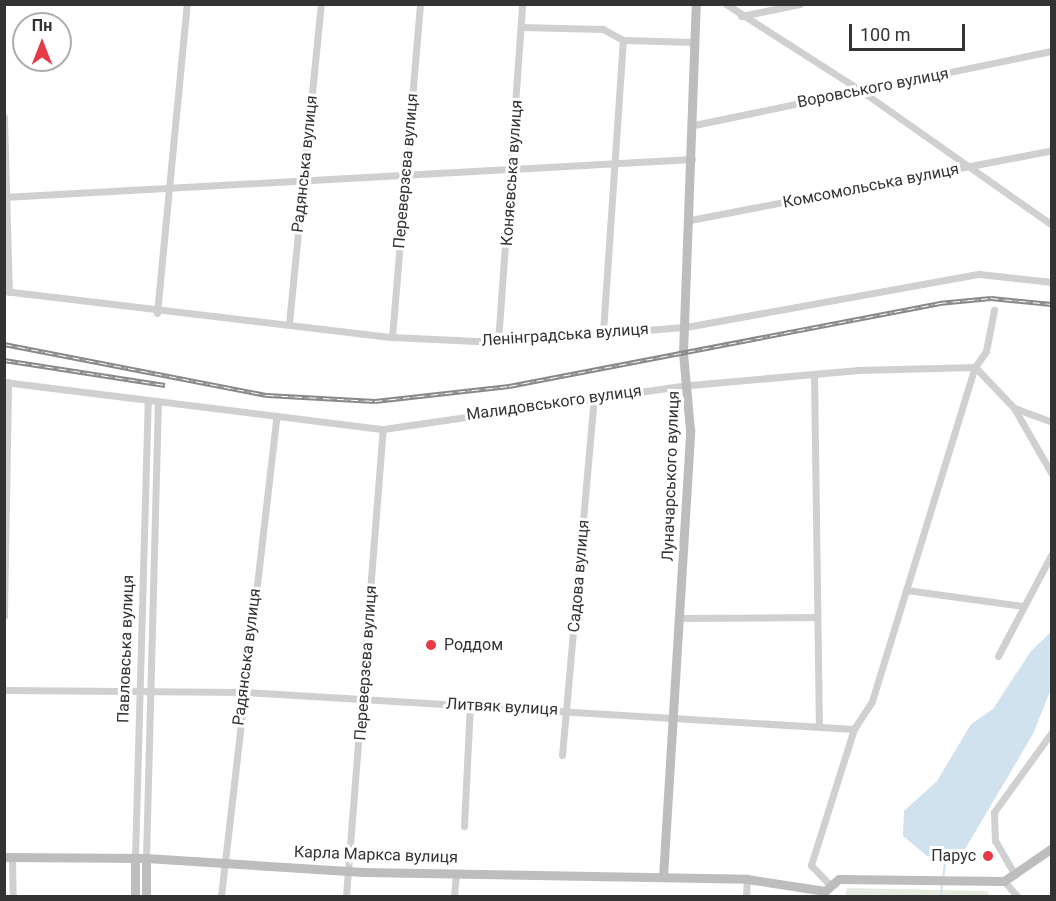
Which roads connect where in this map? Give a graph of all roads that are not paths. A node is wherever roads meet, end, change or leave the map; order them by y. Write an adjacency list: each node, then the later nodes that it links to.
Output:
1 (187, 4): 23 (street)
2 (321, 4): 22 (street, Радянська вулиця)
3 (420, 4): 21 (street, Переверзєва вулиця)
4 (522, 4): 9 (street, Коняєвська вулиця)
5 (696, 4): 11 (main road, Луначарського вулиця)
6 (726, 4): 8 (street)
7 (800, 4): 8 (street)
8 (741, 16): 13 (street)
9 (521, 27): 10 (street); 20 (street, Коняєвська вулиця)
10 (623, 40): 11 (street); 18 (street)
11 (695, 42): 15 (main road, Луначарського вулиця)
12 (1052, 51): 13 (street, Воровського вулиця)
13 (861, 90): 15 (street, Воровського вулиця); 19 (street)
14 (4, 117): 24 (street)
15 (694, 125): 17 (main road, Луначарського вулиця)
16 (1052, 150): 19 (street, Комсомольська вулиця)
17 (692, 159): 18 (street); 25 (main road, Луначарського вулиця)
18 (610, 164): 20 (street); 33 (street)
19 (968, 167): 25 (street, Комсомольська вулиця); 26 (street)
20 (513, 168): 21 (street); 35 (street, Коняєвська вулиця)
21 (404, 178): 22 (street); 34 (street, Переверзєва вулиця)
22 (303, 183): 23 (street); 31 (street, Радянська вулиця)
23 (171, 188): 24 (street); 30 (street)
24 (6, 197): 28 (street)
25 (690, 220): 32 (main road, Луначарського вулиця)
26 (1052, 225)
27 (1052, 282): 32 (street, Ленінградська вулиця)
28 (7, 292): 30 (street, Ленінградська вулиця)
29 (994, 310): 36 (street)
30 (158, 313): 31 (street, Ленінградська вулиця)
31 (289, 323): 34 (street, Ленінградська вулиця)
32 (686, 327): 33 (street, Ленінградська вулиця); 39 (main road, Луначарського вулиця)
33 (603, 332): 35 (street, Ленінградська вулиця)
34 (392, 337): 35 (street, Ленінградська вулиця)
35 (498, 342)
36 (975, 367): 37 (street, Малидовського вулиця); 43 (street); 49 (street)
37 (814, 374): 39 (street, Малидовського вулиця); 52 (street)
38 (6, 382): 41 (street, Малидовського вулиця); 51 (street)
39 (690, 385): 40 (street, Малидовського вулиця); 53 (main road, Луначарського вулиця)
40 (594, 398): 46 (street, Малидовського вулиця); 61 (street, Садова вулиця)
41 (148, 403): 42 (street, Малидовського вулиця); 55 (street, Павловська вулиця)
42 (158, 404): 44 (street, Малидовського вулиця); 56 (street, Павловська вулиця)
43 (1014, 408): 45 (street); 47 (street)
44 (276, 418): 46 (street, Малидовського вулиця); 58 (street, Радянська вулиця)
45 (1052, 422)
46 (383, 429): 59 (street, Переверзєва вулиця)
47 (1052, 474)
48 (1052, 553): 50 (street)
49 (906, 590): 50 (street); 64 (street)
50 (1023, 606): 54 (street)
51 (4, 616)
52 (817, 617): 53 (street); 63 (street)
53 (681, 618): 62 (main road, Луначарського вулиця)
54 (998, 656)
55 (140, 689): 56 (street, Литвяк вулиця); 57 (street, Литвяк вулиця); 70 (street, Павловська вулиця)
56 (150, 689): 58 (street, Литвяк вулиця); 71 (street, Павловська вулиця)
57 (4, 690)
58 (244, 692): 59 (street, Литвяк вулиця); 72 (street, Радянська вулиця)
59 (364, 700): 60 (street, Литвяк вулиця); 73 (street, Переверзєва вулиця)
60 (470, 705): 61 (street, Литвяк вулиця); 67 (street)
61 (567, 710): 62 (street, Литвяк вулиця); 66 (street, Садова вулиця)
62 (676, 717): 63 (street, Литвяк вулиця); 76 (main road, Луначарського вулиця)
63 (819, 725): 64 (street, Литвяк вулиця)
64 (854, 729): 79 (street)
65 (1052, 732): 75 (street)
66 (562, 755)
67 (464, 826)
68 (1052, 848): 75 (main road)
69 (8, 857): 70 (main road, Карла Маркса вулиця); 80 (street)
70 (135, 858): 71 (main road, Карла Маркса вулиця); 81 (main road, Павловська вулиця)
71 (146, 858): 72 (main road, Карла Маркса вулиця); 82 (main road, Павловська вулиця)
72 (222, 864): 73 (main road, Карла Маркса вулиця); 83 (street, Радянська вулиця)
73 (348, 872): 74 (main road, Карла Маркса вулиця); 84 (street, Переверзєва вулиця)
74 (456, 873): 76 (main road, Карла Маркса вулиця); 85 (street)
75 (1016, 875): 78 (main road)
76 (663, 877): 77 (main road, Карла Маркса вулиця)
77 (747, 879): 79 (main road, Карла Маркса вулиця); 86 (street)
78 (1004, 881): 79 (main road); 87 (street)
79 (831, 886)
80 (13, 897)
81 (135, 897)
82 (146, 897)
83 (221, 897)
84 (346, 897)
85 (454, 897)
86 (746, 897)
87 (1017, 897)

